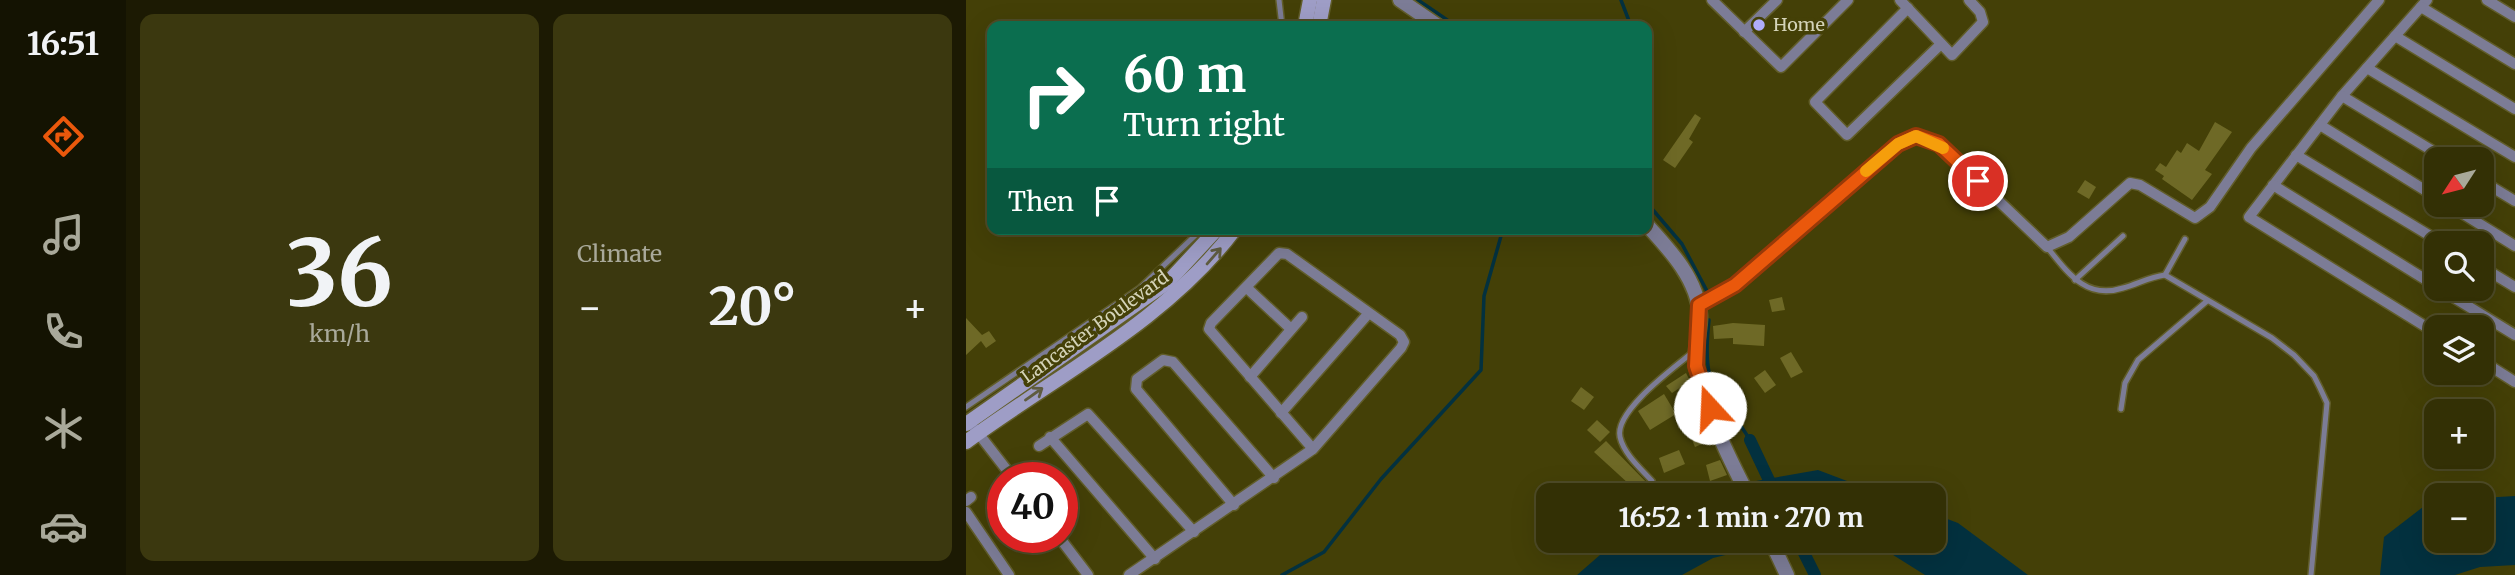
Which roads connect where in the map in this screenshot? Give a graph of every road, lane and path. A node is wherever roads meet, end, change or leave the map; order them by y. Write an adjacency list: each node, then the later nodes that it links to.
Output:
1 (1279, 0): 14 (lane)
2 (1310, 0): 15 (main road)
3 (1324, 0): 16 (main road)
4 (1400, 0): 17 (street)
5 (1712, 0): 18 (street)
6 (1777, 0): 18 (street)
7 (1848, 0): 18 (street)
8 (1969, 0): 20 (street)
9 (2379, 0): 42 (street)
10 (2487, 0): 13 (street)
11 (1904, 4): 20 (street); 20 (street)
12 (2424, 4): 19 (street); 21 (street)
13 (2515, 17)
14 (1281, 21)
15 (1306, 21)
16 (1320, 21)
17 (1431, 21)
18 (1744, 32)
19 (2395, 36): 22 (street); 24 (street)
20 (1941, 44)
21 (2515, 64)
22 (2367, 68): 23 (street); 28 (street)
23 (2342, 96): 25 (street); 26 (street)
24 (2515, 109)
25 (2320, 125): 27 (street); 31 (street)
26 (2426, 147)
27 (2296, 155): 29 (street); 35 (street)
28 (2515, 157)
29 (2273, 186): 45 (street); 54 (street)
30 (2494, 188): 32 (street)
31 (2424, 190)
32 (2515, 201)
33 (2468, 217): 41 (street)
34 (1652, 231): 51 (street)
35 (2424, 232)
36 (1196, 235): 63 (lane)
37 (1211, 235): 63 (main road, Lancaster Boulevard)
38 (1230, 235): 63 (main road, Lancaster Boulevard, one-way to 38)
39 (2123, 236): 46 (lane)
40 (2185, 239): 43 (lane)
41 (2515, 246)
42 (2047, 247): 46 (lane); 51 (street)
43 (2165, 275): 46 (lane); 49 (lane)
44 (2494, 275): 48 (street)
45 (2424, 278)
46 (2075, 280)
47 (1247, 288): 52 (street); 55 (street); 59 (street)
48 (2515, 288)
49 (2207, 301): 61 (lane); 81 (lane)
50 (2460, 301): 56 (street)
51 (1699, 305): 57 (street)
52 (1368, 314): 62 (street); 66 (street)
53 (1302, 317): 55 (street)
54 (2424, 326)
55 (1291, 329): 59 (street)
56 (2515, 335)
57 (1696, 351): 69 (lane); 70 (street)
58 (2494, 369): 60 (street)
59 (1250, 377): 62 (street)
60 (2515, 382)
61 (2121, 409)
62 (1282, 413): 66 (street)
63 (969, 425): 67 (street)
64 (1050, 438): 65 (street); 73 (street); 76 (street)
65 (1040, 446)
66 (1313, 449): 68 (street)
67 (1000, 462)
68 (1274, 478): 71 (street); 71 (street)
69 (1652, 481)
70 (1742, 483)
71 (1234, 505): 73 (street)
72 (966, 512): 77 (street)
73 (1194, 532): 76 (street)
74 (1071, 553): 78 (street)
75 (1777, 553): 80 (street)
76 (1154, 559): 79 (street)
77 (1010, 575)
78 (1088, 575)
79 (1129, 575)
80 (1787, 575)
81 (2311, 575)

